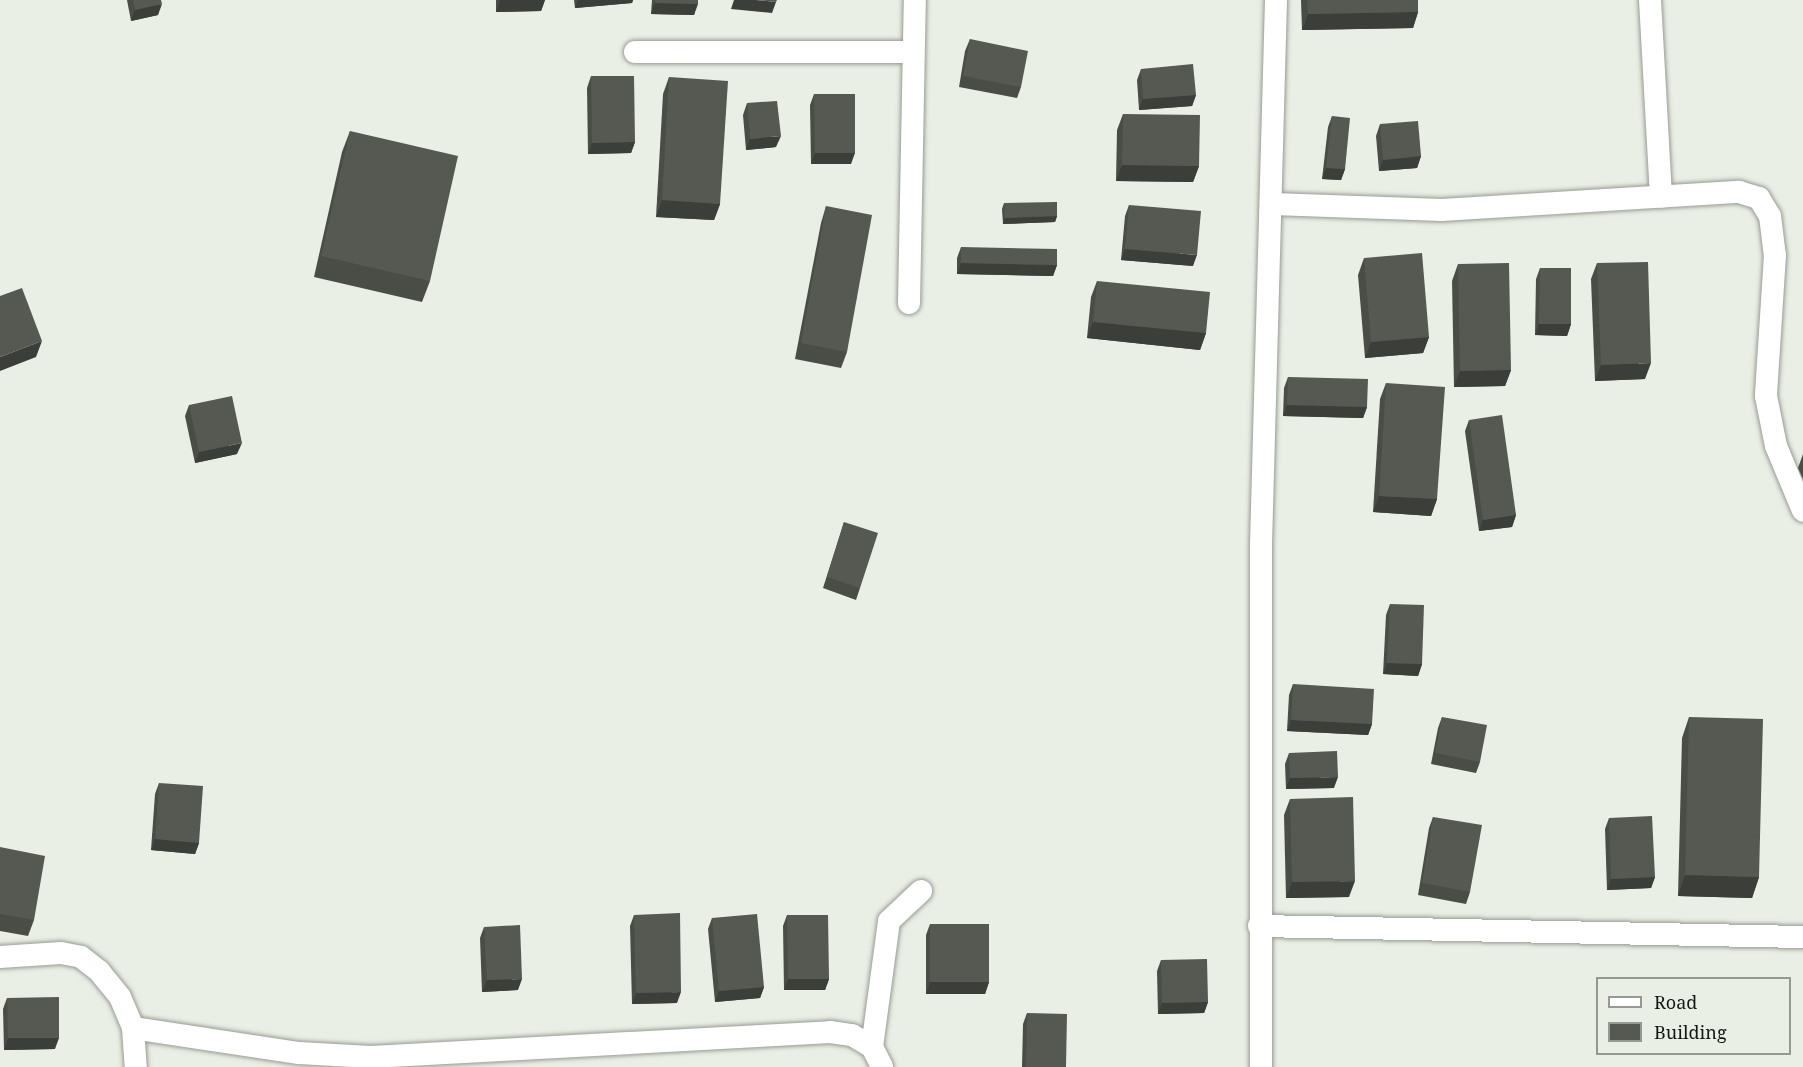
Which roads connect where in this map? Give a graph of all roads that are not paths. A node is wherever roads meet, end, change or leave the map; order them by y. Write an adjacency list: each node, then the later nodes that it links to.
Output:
1 (915, 0): 5 (street)
2 (1276, 0): 7 (street)
3 (1650, 0): 6 (street)
4 (635, 52): 5 (street)
5 (913, 52): 8 (street)
6 (1661, 197): 7 (street); 9 (street)
7 (1273, 204): 11 (street)
8 (909, 303)
9 (1803, 511)
10 (921, 891): 15 (street)
11 (1259, 926): 12 (street); 17 (street)
12 (1803, 937)
13 (0, 957): 14 (street)
14 (133, 1028): 15 (street); 16 (street)
15 (877, 1057)
16 (136, 1067)
17 (1261, 1067)

